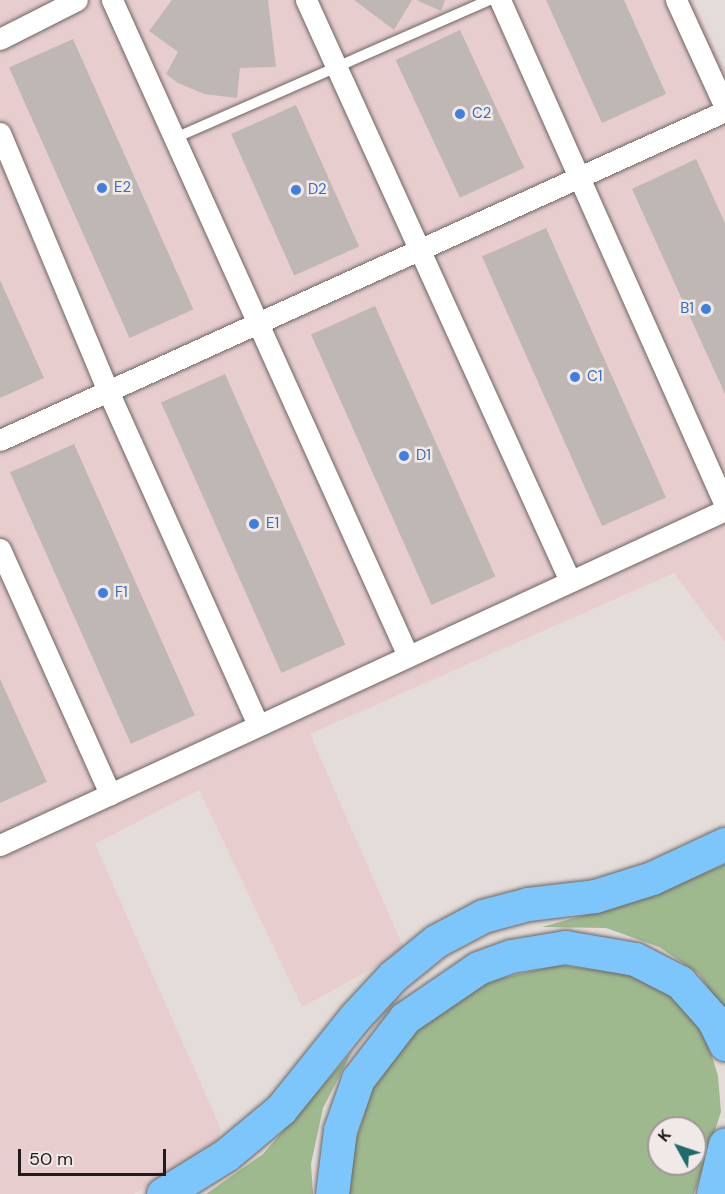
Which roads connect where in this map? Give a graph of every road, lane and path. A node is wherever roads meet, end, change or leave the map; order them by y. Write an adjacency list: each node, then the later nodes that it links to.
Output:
1 (77, 0): 7 (street)
2 (112, 0): 11 (street)
3 (306, 0): 8 (street)
4 (489, 0): 8 (lane)
5 (500, 0): 12 (street)
6 (676, 0): 9 (street)
7 (0, 39)
8 (338, 70): 11 (lane); 13 (street)
9 (724, 103): 12 (street)
10 (0, 133): 15 (street)
11 (175, 138): 14 (street)
12 (580, 179): 13 (street); 17 (street)
13 (419, 251): 14 (street); 20 (street)
14 (259, 323): 15 (street); 21 (street)
15 (108, 391): 16 (street); 22 (street)
16 (0, 440)
17 (725, 505)
18 (725, 510): 20 (street)
19 (0, 549): 23 (street)
20 (570, 581): 21 (street)
21 (408, 656): 22 (street)
22 (258, 725): 23 (street)
23 (110, 794): 25 (street)
24 (725, 844): 28 (highway)
25 (0, 845)
26 (725, 1044): 29 (highway)
27 (725, 1144): 30 (highway)
28 (163, 1194)
29 (333, 1194)
30 (713, 1194)

